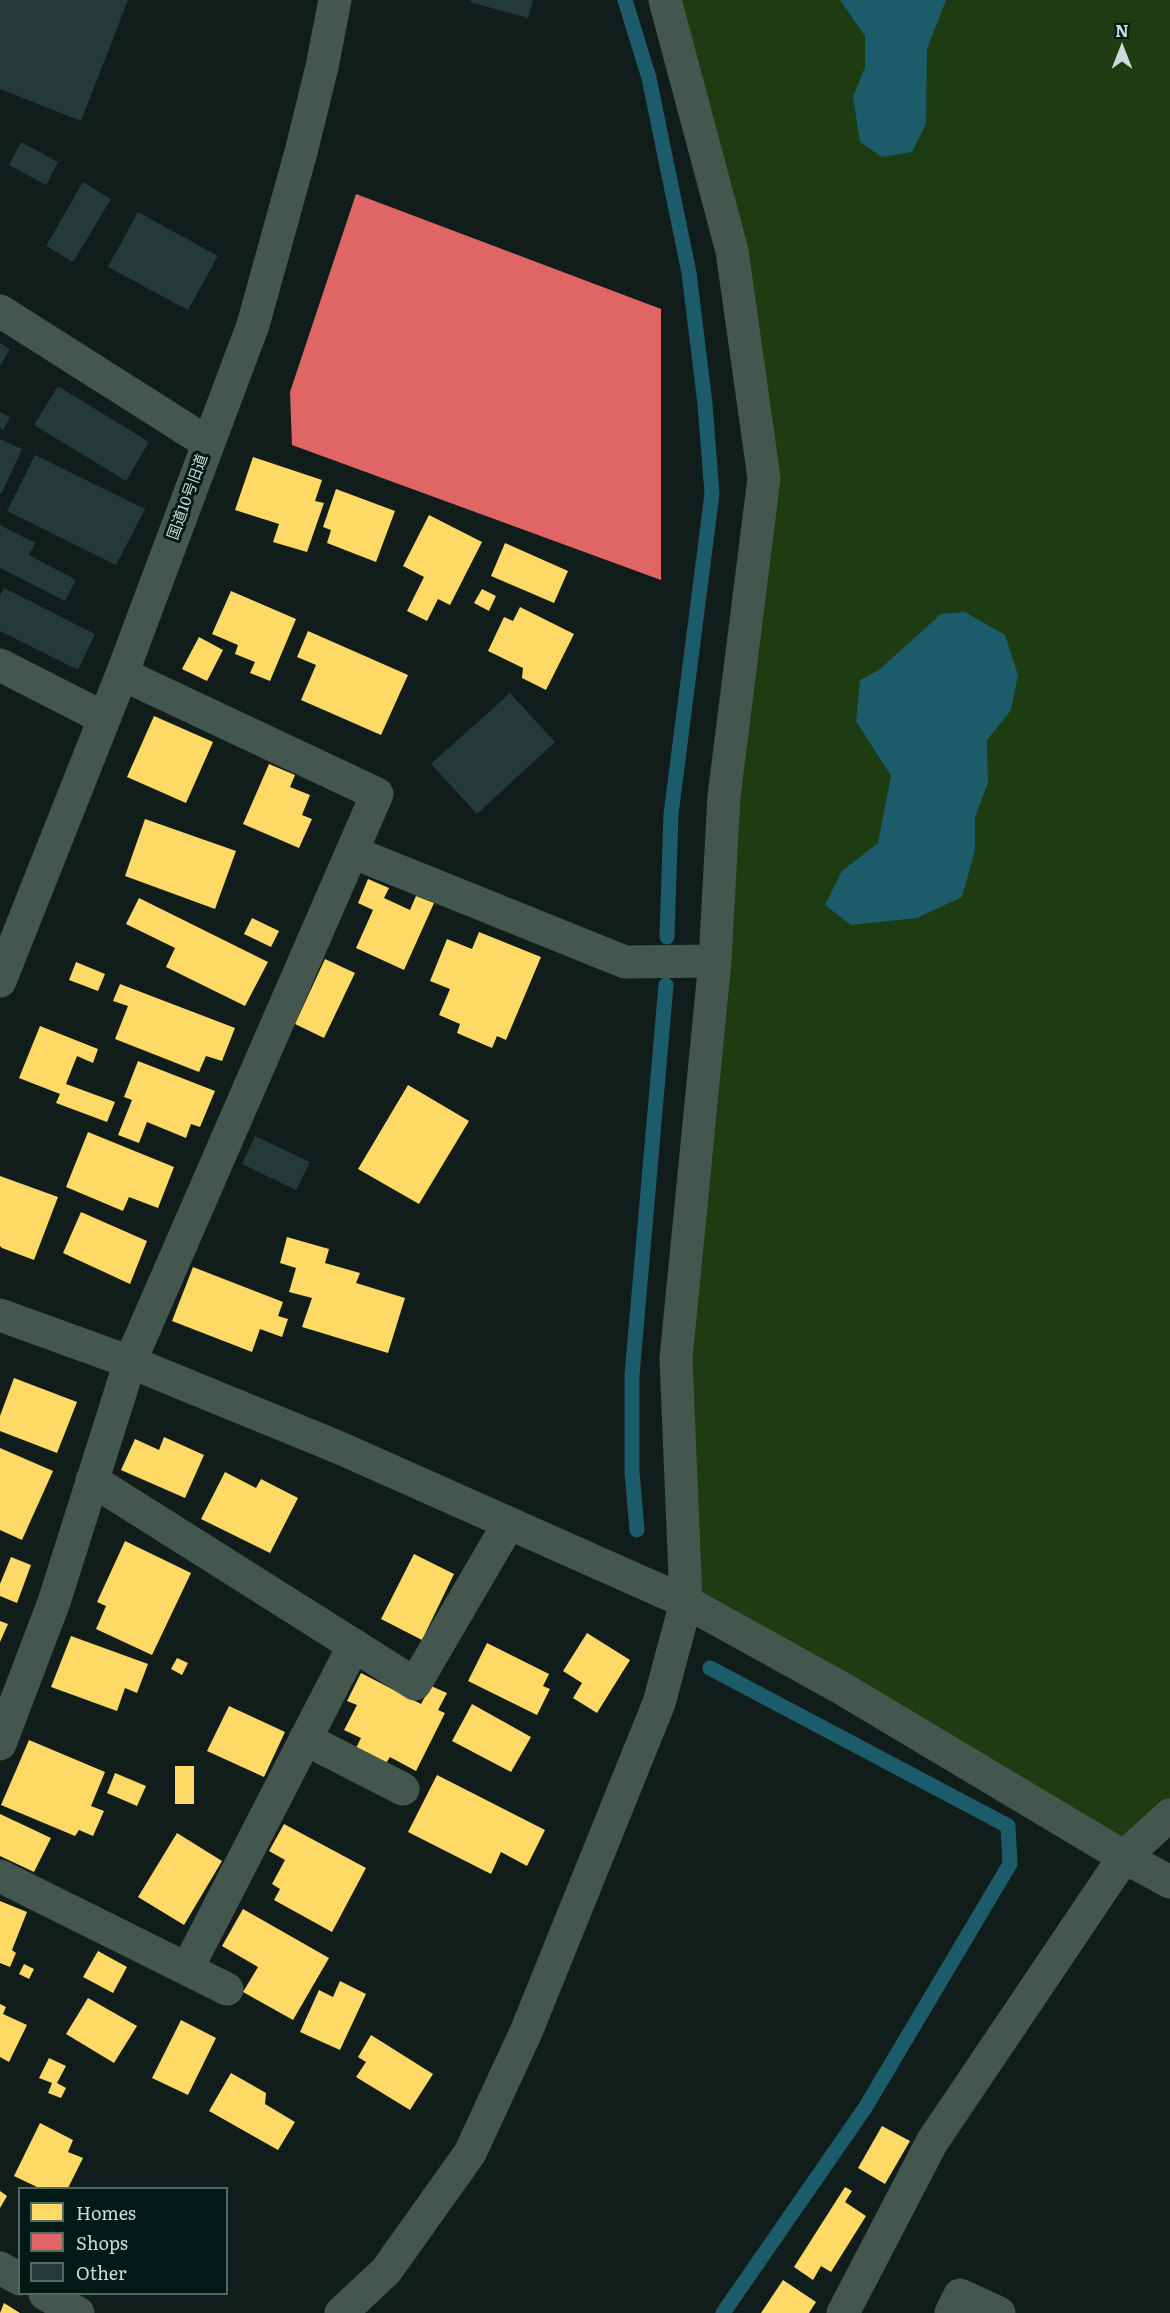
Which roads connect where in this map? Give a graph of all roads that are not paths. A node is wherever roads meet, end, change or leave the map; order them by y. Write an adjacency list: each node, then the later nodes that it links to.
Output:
1 (335, 0): 4 (street, 国道10号旧道)
2 (665, 0): 9 (street)
3 (0, 311): 4 (street)
4 (208, 443): 6 (street, 国道10号旧道)
5 (0, 665): 7 (street)
6 (122, 674): 7 (street, 国道10号旧道); 8 (street)
7 (104, 718): 10 (street, 国道10号旧道)
8 (352, 852): 9 (street); 12 (street)
9 (715, 961): 15 (street)
10 (0, 981)
11 (0, 1316): 12 (street)
12 (130, 1362): 13 (street); 14 (street)
13 (92, 1480): 16 (street); 18 (street)
14 (508, 1523): 15 (street); 16 (street)
15 (686, 1602): 21 (street); 30 (street)
16 (354, 1645): 17 (street)
17 (305, 1739): 19 (street); 24 (street)
18 (0, 1744)
19 (403, 1789)
20 (1170, 1815): 21 (street)
21 (1124, 1857): 23 (street); 31 (street)
22 (0, 1876): 24 (street)
23 (1170, 1882)
24 (187, 1969): 25 (street)
25 (227, 1989)
26 (0, 2268): 27 (street)
27 (18, 2278)
28 (47, 2295): 29 (street)
29 (78, 2313)
30 (341, 2313)
31 (843, 2313)
32 (951, 2313): 33 (street)
33 (999, 2313)

